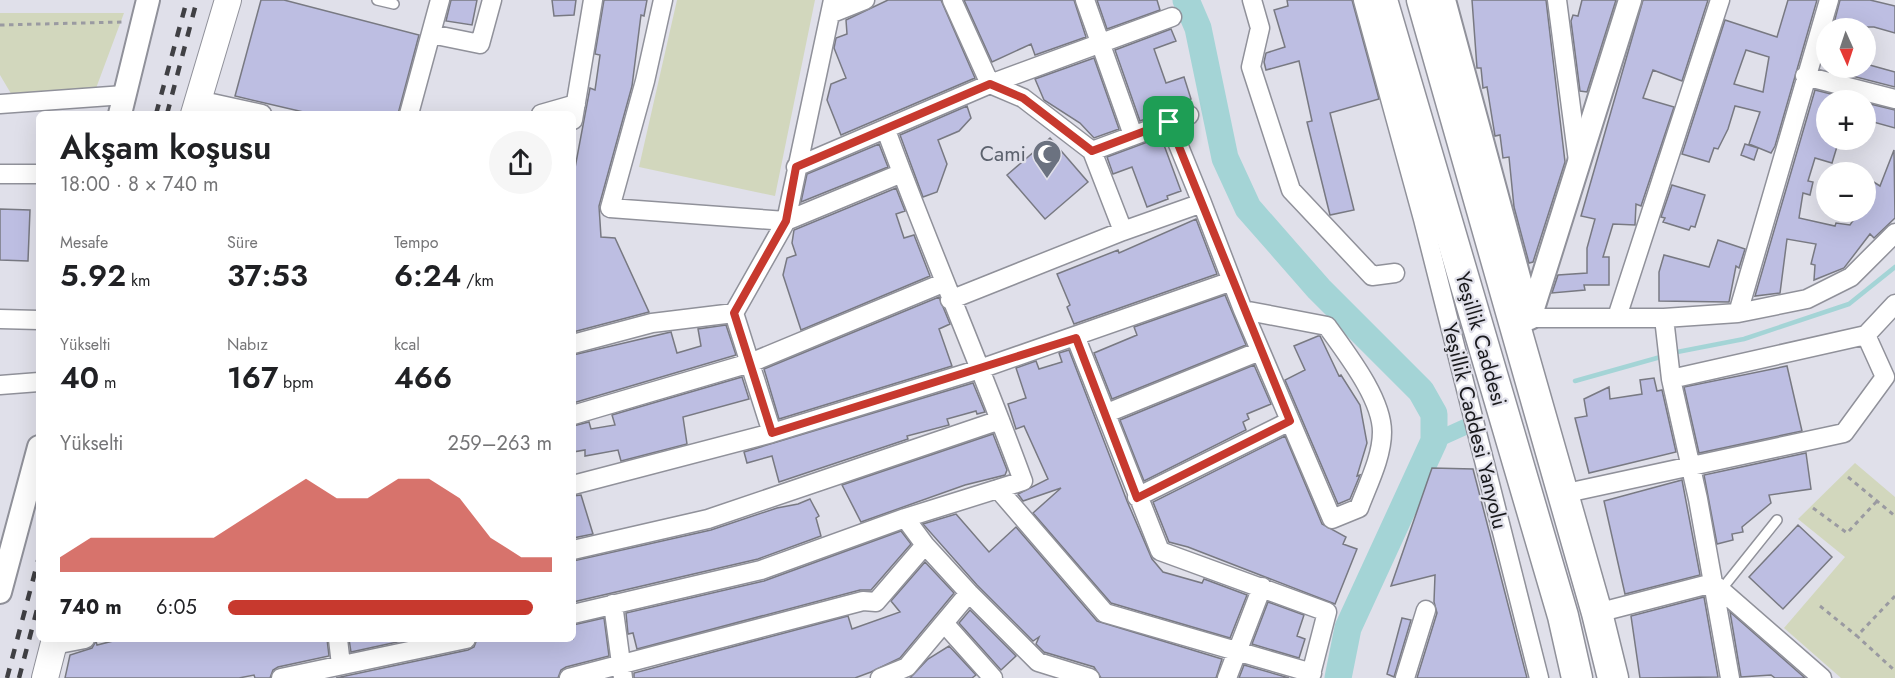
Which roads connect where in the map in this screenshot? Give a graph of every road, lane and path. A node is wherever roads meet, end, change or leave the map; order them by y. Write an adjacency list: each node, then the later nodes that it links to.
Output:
1 (228, 0): 31 (main road)
2 (377, 0): 19 (lane)
3 (440, 0): 24 (street)
4 (492, 0): 24 (street)
5 (593, 0): 34 (street)
6 (663, 0): 46 (street)
7 (865, 0): 20 (street)
8 (952, 0): 27 (street)
9 (1085, 0): 25 (street)
10 (1252, 0): 49 (street)
11 (1363, 0): 118 (street, Yeşillik Caddesi Yanyolu)
12 (1382, 0): 119 (highway, Yeşillik Caddesi)
13 (1422, 0): 60 (highway, Yeşillik Caddesi)
14 (1444, 0): 60 (street)
15 (1557, 0): 40 (street)
16 (1630, 0): 40 (street)
17 (1720, 0): 56 (street)
18 (1829, 0): 26 (street)
19 (394, 4)
20 (831, 7): 41 (street)
21 (146, 11): 23 (path); 30 (street)
22 (1172, 17): 25 (street)
23 (0, 25)
24 (431, 34): 33 (street)
25 (1102, 45): 27 (street); 38 (street)
26 (1805, 76): 28 (street); 55 (street)
27 (990, 84): 37 (street); 39 (street)
28 (1895, 99)
29 (1, 102): 30 (street)
30 (122, 104)
31 (196, 107): 32 (street)
32 (234, 111)
33 (409, 111)
34 (574, 111)
35 (1189, 115): 36 (street)
36 (1169, 122): 38 (street); 45 (street)
37 (886, 130): 41 (street); 42 (street)
38 (1133, 135): 39 (street)
39 (1092, 151): 47 (street)
40 (1578, 166): 60 (street)
41 (796, 167): 46 (street)
42 (902, 173): 46 (street); 51 (street)
43 (0, 174): 44 (street)
44 (36, 174)
45 (1202, 203): 47 (street); 50 (street)
46 (786, 221): 54 (street)
47 (1124, 231): 51 (street)
48 (1895, 233): 55 (street)
49 (1395, 273)
50 (1232, 281): 53 (street); 62 (street)
51 (947, 292): 65 (street); 66 (street)
52 (1895, 304): 61 (street)
53 (1243, 309): 64 (street); 74 (street)
54 (734, 313): 63 (street); 65 (street)
55 (1738, 313): 57 (street)
56 (1617, 317): 57 (street); 60 (street)
57 (1664, 318): 67 (street)
58 (0, 319): 59 (street)
59 (36, 321)
60 (1522, 321): 81 (highway, Yeşillik Caddesi)
61 (1866, 335): 67 (street); 68 (street)
62 (1076, 338): 66 (street); 71 (street)
63 (576, 343)
64 (1260, 351): 71 (street); 74 (street)
65 (750, 363): 72 (street); 75 (street)
66 (980, 369): 73 (street); 75 (street)
67 (1671, 379): 77 (street)
68 (1890, 381): 77 (street)
69 (36, 382): 70 (street)
70 (0, 385)
71 (1107, 413): 82 (street)
72 (576, 414)
73 (1000, 420): 80 (street); 89 (street)
74 (1290, 421): 82 (street)
75 (772, 433): 79 (street)
76 (36, 458): 92 (street)
77 (1690, 469): 81 (street); 90 (street)
78 (1848, 477): 83 (path)
79 (576, 484)
80 (998, 489): 86 (street); 105 (street)
81 (1563, 494): 99 (highway, Yeşillik Caddesi)
82 (1137, 498): 91 (street)
83 (1877, 501): 84 (path); 85 (path)
84 (1813, 508)
85 (1895, 516)
86 (905, 518): 88 (street); 95 (street)
87 (1777, 520): 90 (lane)
88 (925, 545): 93 (street); 108 (street)
89 (576, 548)
90 (1717, 586): 99 (street); 121 (street); 122 (street)
91 (1263, 587): 105 (street); 109 (street)
92 (0, 592)
93 (969, 593): 100 (street); 115 (street)
94 (1895, 596): 101 (path)
95 (613, 604): 98 (street); 108 (street)
96 (1820, 606): 101 (path)
97 (1426, 610): 117 (street)
98 (576, 613)
99 (1598, 613): 120 (highway, Yeşillik Caddesi)
100 (944, 623): 113 (street); 114 (street)
101 (1857, 636): 107 (path)
102 (54, 642): 110 (main road)
103 (338, 642): 106 (street)
104 (452, 642): 106 (street)
105 (1237, 653): 109 (street); 116 (street)
106 (341, 665): 111 (street)
107 (1895, 667)
108 (622, 671): 112 (street)
109 (1311, 675)
110 (45, 678)
111 (281, 678)
112 (569, 678)
113 (880, 678)
114 (992, 678)
115 (1090, 678)
116 (1227, 678)
117 (1405, 678)
118 (1539, 678)
119 (1577, 678)
120 (1613, 678)
121 (1730, 678)
122 (1822, 678)

